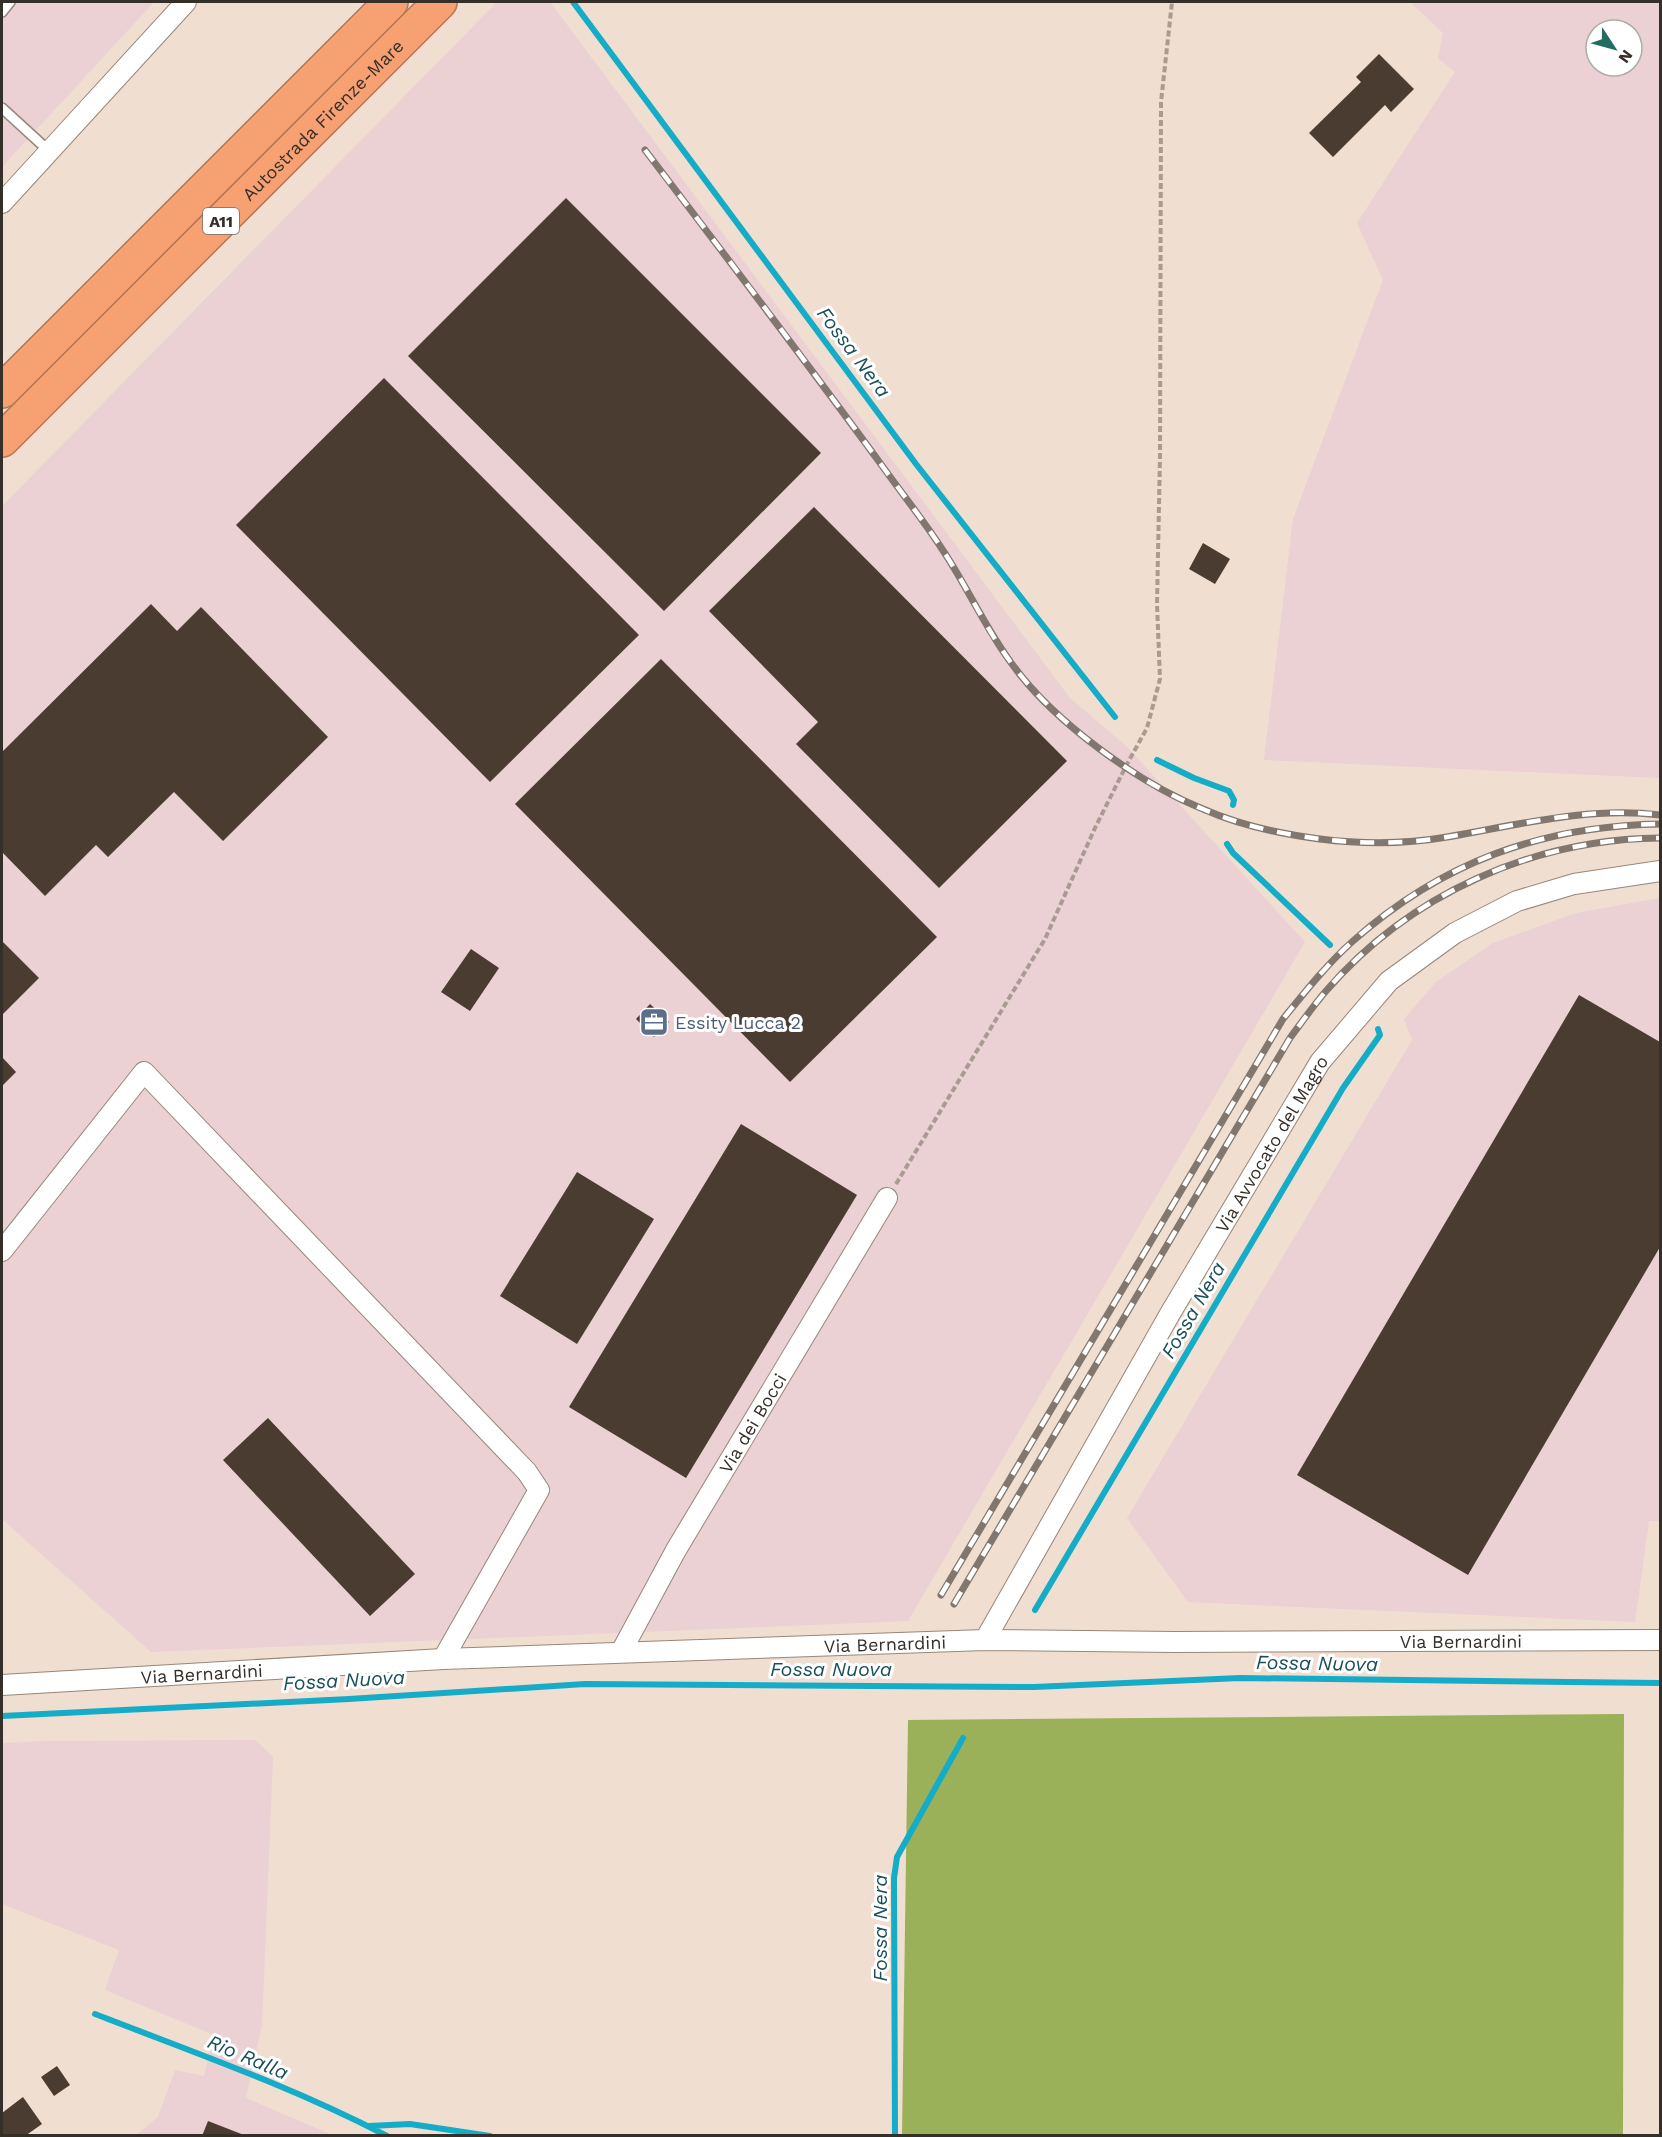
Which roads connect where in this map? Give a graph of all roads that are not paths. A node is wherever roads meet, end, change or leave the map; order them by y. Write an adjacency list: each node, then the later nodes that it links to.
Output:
1 (10, 2): 5 (lane)
2 (186, 2): 7 (street)
3 (391, 2): 9 (highway, Autostrada Firenze-Mare / A11)
4 (440, 2): 10 (highway, Autostrada Firenze-Mare / A11)
5 (2, 12)
6 (2, 108): 7 (lane)
7 (49, 151): 8 (street)
8 (4, 196)
9 (2, 391)
10 (2, 440)
11 (1660, 872): 14 (street, Via Avvocato del Magro)
12 (887, 1198): 16 (street, Via dei Bocci)
13 (2, 1251): 17 (street)
14 (985, 1640): 15 (street, Via Bernardini); 16 (street, Via Bernardini)
15 (1660, 1640)
16 (621, 1652): 17 (street, Via Bernardini)
17 (443, 1659): 18 (street, Via Bernardini)
18 (2, 1685)

